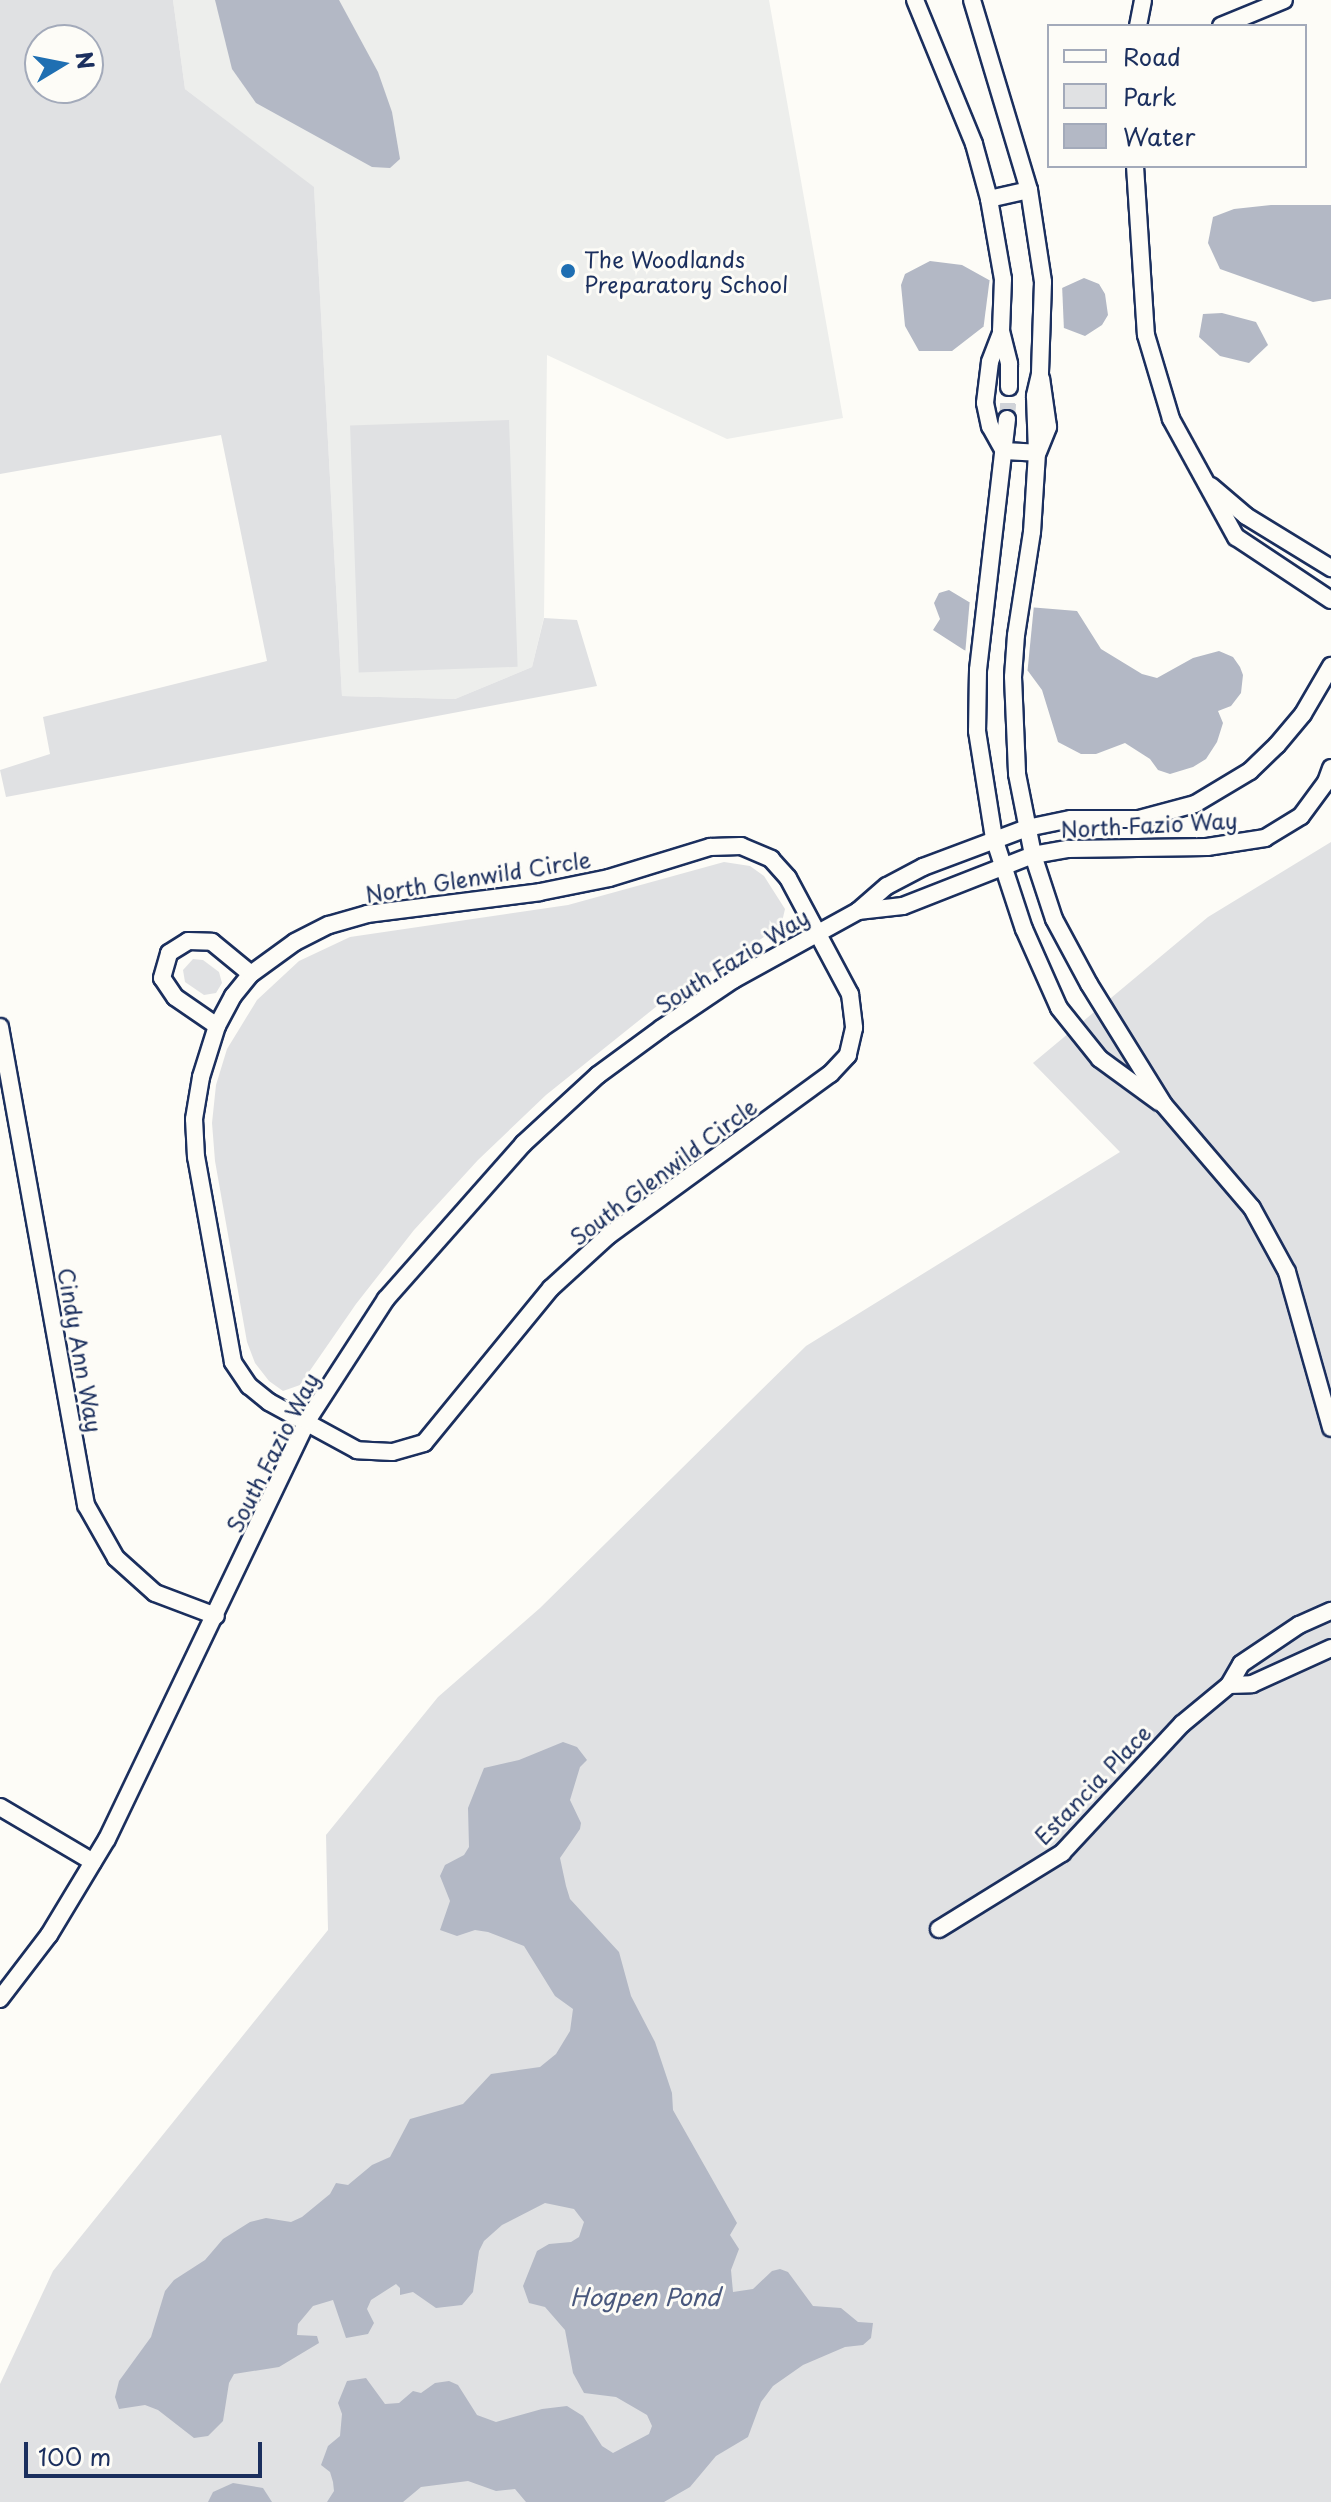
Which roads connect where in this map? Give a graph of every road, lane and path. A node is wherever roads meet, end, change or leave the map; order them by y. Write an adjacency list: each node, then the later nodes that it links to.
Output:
1 (915, 0): 9 (street)
2 (972, 0): 8 (street)
3 (1143, 0): 5 (street)
4 (1284, 0): 6 (street)
5 (1138, 24)
6 (1226, 24)
7 (1135, 168): 15 (street)
8 (1029, 190): 9 (street); 14 (street)
9 (989, 199): 10 (street)
10 (1001, 331): 11 (street); 13 (street)
11 (1009, 387)
12 (1007, 419): 13 (street)
13 (1004, 451): 14 (street); 21 (street)
14 (1037, 453): 20 (street)
15 (1200, 477): 16 (street); 17 (street)
16 (1331, 568)
17 (1331, 600)
18 (1331, 666): 20 (street, North Fazio Way)
19 (1331, 768): 22 (street, North Fazio Way)
20 (1027, 828): 21 (street, South Fazio Way); 22 (street)
21 (994, 838): 23 (street); 24 (street, South Fazio Way)
22 (1033, 855): 23 (street, South Fazio Way); 30 (street)
23 (1002, 868): 24 (street, South Fazio Way); 30 (street)
24 (858, 911): 25 (street, South Fazio Way)
25 (817, 931): 26 (street, North Glenwild Circle); 31 (street, South Fazio Way); 31 (street, South Glenwild Circle)
26 (295, 942): 27 (street, South Glenwild Circle)
27 (251, 974): 28 (street, South Glenwild Circle); 28 (street)
28 (217, 1026): 31 (street, South Glenwild Circle)
29 (0, 1027): 34 (street, Cindy Ann Way)
30 (1164, 1105): 32 (street)
31 (307, 1421): 34 (street, South Fazio Way)
32 (1331, 1428)
33 (1331, 1611): 36 (street, Estancia Place)
34 (216, 1616): 38 (street, South Fazio Way)
35 (1331, 1648): 36 (street, Estancia Place)
36 (1229, 1685): 39 (street, Estancia Place)
37 (0, 1807): 38 (street)
38 (93, 1862): 40 (street, South Fazio Way)
39 (939, 1929)
40 (0, 1999)

